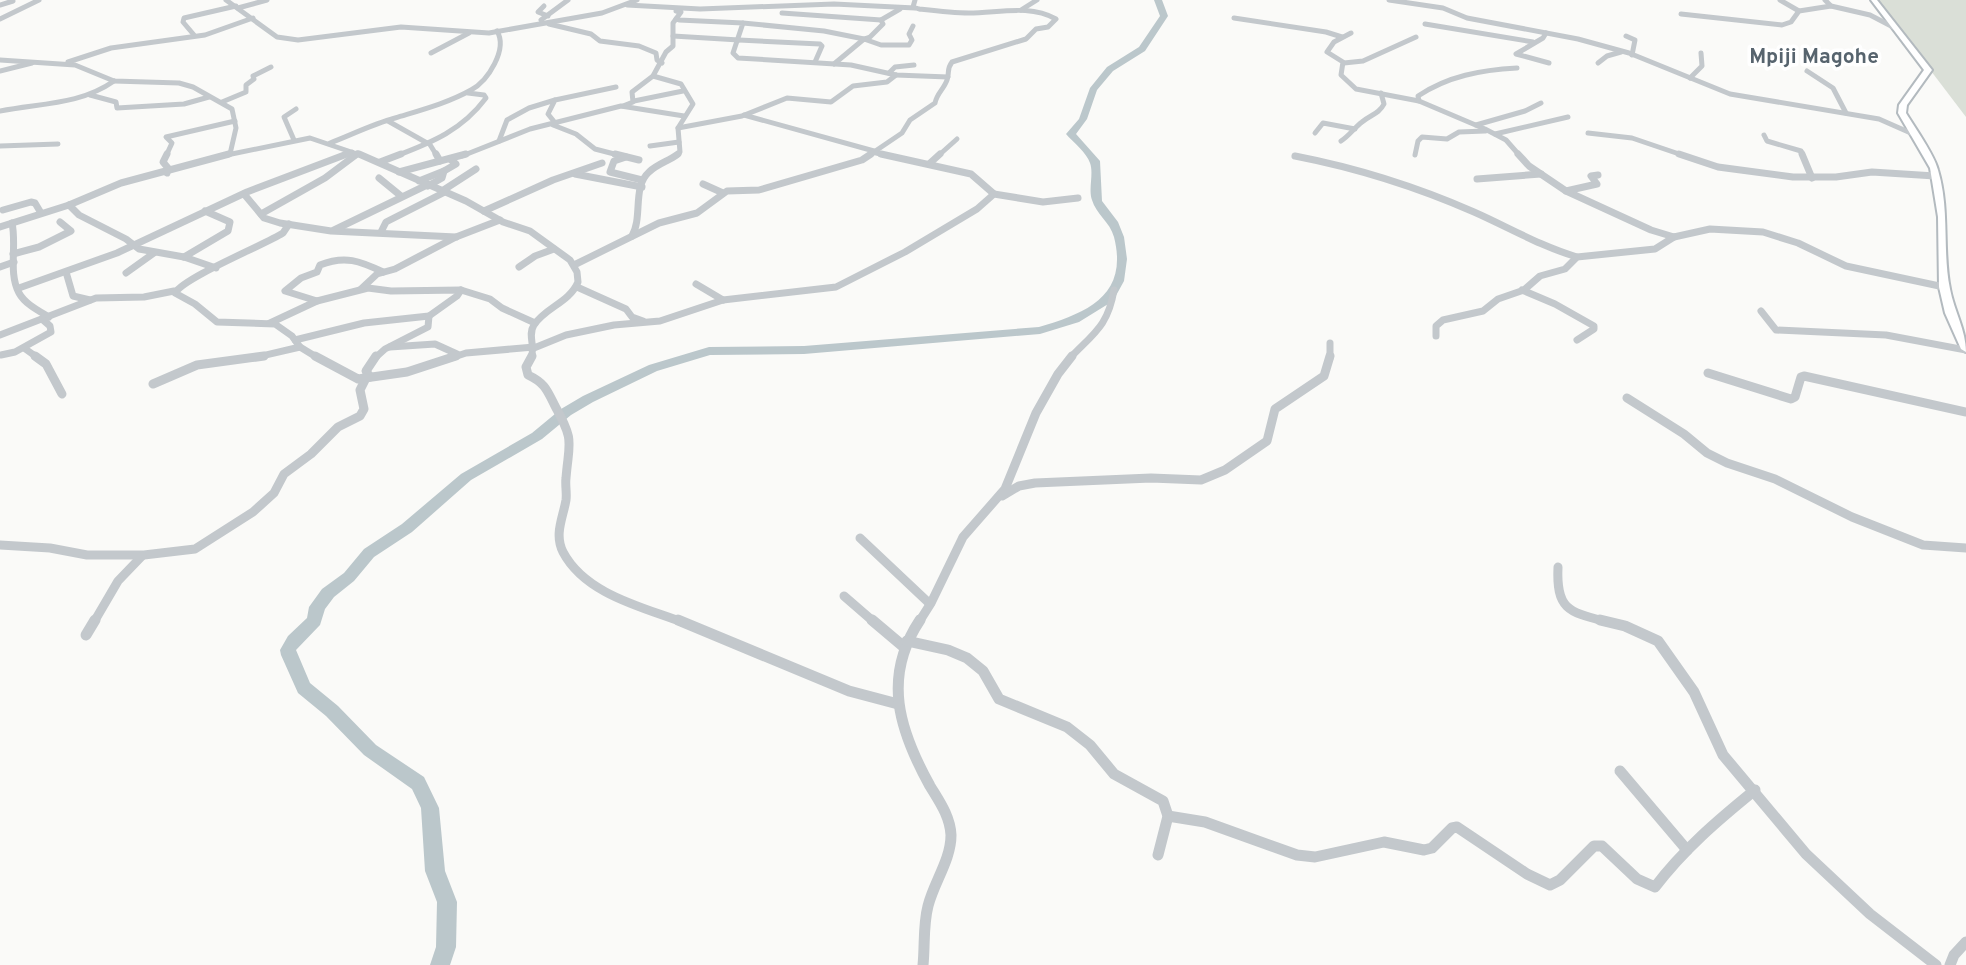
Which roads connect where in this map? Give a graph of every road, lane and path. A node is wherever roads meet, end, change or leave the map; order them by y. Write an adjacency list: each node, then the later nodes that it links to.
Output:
1 (39, 0): 33 (street)
2 (226, 0): 19 (street)
3 (251, 0): 19 (street)
4 (268, 0): 19 (street)
5 (568, 0): 31 (street)
6 (637, 0): 18 (street)
7 (915, 0): 23 (street)
8 (1037, 0): 27 (street)
9 (1389, 0): 47 (street)
10 (1780, 0): 28 (street)
11 (1825, 0): 21 (street)
12 (1874, 0): 42 (street)
13 (13, 1): 16 (street)
14 (690, 1): 26 (street)
15 (827, 2): 22 (street); 24 (street)
16 (0, 5)
17 (597, 5): 29 (street)
18 (626, 5): 25 (street); 29 (street)
19 (236, 6): 34 (street); 48 (street)
20 (544, 6): 31 (street)
21 (1831, 6): 28 (street); 42 (street)
22 (905, 8): 23 (street); 37 (street)
23 (915, 8): 27 (street)
24 (755, 9): 26 (street); 32 (street); 39 (street)
25 (676, 10): 26 (street); 36 (street)
26 (687, 11)
27 (1018, 11): 78 (street)
28 (1799, 11): 30 (street)
29 (606, 12): 38 (street)
30 (1681, 14)
31 (548, 16): 38 (street)
32 (837, 17): 37 (street); 44 (street)
33 (1, 18)
34 (253, 18): 48 (street); 49 (street)
35 (1234, 18): 52 (street)
36 (676, 19): 39 (street); 50 (street)
37 (881, 20): 54 (street)
38 (540, 22): 43 (street); 69 (street)
39 (744, 23): 44 (street); 55 (street)
40 (1425, 24): 57 (street)
41 (913, 26): 54 (street)
42 (1893, 27): 107 (street)
43 (497, 32): 45 (street); 83 (street)
44 (824, 32): 54 (street); 58 (street)
45 (469, 33): 49 (street); 59 (street)
46 (1351, 33): 52 (street)
47 (1546, 33): 57 (street); 61 (street)
48 (194, 35): 68 (street)
49 (344, 35): 56 (street)
50 (673, 36): 55 (street); 69 (street)
51 (1626, 36): 61 (street)
52 (1342, 37): 65 (street)
53 (1416, 37): 65 (street)
54 (864, 39): 70 (street)
55 (739, 40): 58 (street); 64 (street)
56 (347, 42)
57 (1533, 42): 66 (street)
58 (821, 44): 64 (street)
59 (431, 53)
60 (1701, 53): 79 (street)
61 (1630, 54): 67 (street); 79 (street)
62 (0, 60): 63 (street)
63 (37, 62): 68 (street); 74 (street)
64 (815, 62): 70 (street)
65 (1344, 63): 84 (street)
66 (1549, 63)
67 (1598, 63)
68 (63, 64): 80 (street)
69 (662, 64): 77 (street)
70 (834, 64): 76 (street)
71 (914, 65): 76 (street)
72 (271, 67): 89 (street)
73 (1517, 68): 88 (street)
74 (0, 71)
75 (1807, 71): 94 (street)
76 (893, 74): 78 (street); 95 (street)
77 (653, 76): 82 (street); 91 (street)
78 (948, 77): 119 (street)
79 (1690, 78): 94 (street)
80 (114, 82): 85 (street); 86 (street)
81 (616, 87): 87 (street)
82 (683, 91): 91 (street); 96 (street)
83 (468, 93): 99 (street); 115 (street)
84 (1381, 93): 88 (street); 103 (street)
85 (90, 95): 86 (street); 93 (street)
86 (209, 97): 89 (street)
87 (555, 100): 100 (street); 111 (street)
88 (1419, 100): 101 (street)
89 (222, 102): 98 (street)
90 (1541, 103): 101 (street)
91 (632, 104): 96 (street); 100 (street)
92 (296, 109): 110 (street)
93 (0, 111)
94 (1846, 113): 107 (street)
95 (744, 115): 102 (street); 119 (street)
96 (684, 116): 102 (street)
97 (1568, 117): 105 (street)
98 (234, 121): 121 (street); 134 (street)
99 (388, 121): 114 (street); 115 (street)
100 (553, 122): 111 (street); 124 (street)
101 (1476, 125): 105 (street)
102 (678, 128): 113 (street)
103 (1355, 129): 104 (street); 112 (street)
104 (1315, 133)
105 (1492, 133): 122 (street); 136 (street)
106 (1588, 133): 141 (street)
107 (1913, 134): 138 (street)
108 (1764, 135): 141 (street)
109 (957, 139): 130 (street)
110 (294, 140): 114 (street); 121 (street)
111 (499, 141): 125 (street)
112 (1341, 141)
113 (679, 142): 117 (street); 143 (street)
114 (330, 143): 120 (street)
115 (428, 143): 127 (street); 128 (street)
116 (58, 144): 118 (street)
117 (650, 145)
118 (0, 146)
119 (873, 151): 130 (street); 148 (street)
120 (355, 153): 128 (street); 149 (street); 159 (street)
121 (230, 154): 134 (street)
122 (1415, 155)
123 (1295, 156): 174 (street)
124 (626, 157): 126 (street); 143 (street)
125 (450, 159): 127 (street); 132 (street)
126 (639, 160)
127 (440, 161): 133 (street)
128 (380, 162): 133 (street)
129 (602, 163): 135 (street)
130 (929, 164): 150 (street)
131 (476, 169): 147 (street)
132 (444, 171): 142 (street); 145 (street)
133 (398, 172): 142 (street)
134 (167, 173): 154 (street)
135 (571, 173): 143 (street); 157 (street)
136 (1541, 174): 140 (street); 146 (street)
137 (1598, 175): 146 (street)
138 (1936, 176): 141 (street); 185 (street)
139 (379, 178): 151 (street)
140 (1477, 178)
141 (1812, 178)
142 (419, 181): 145 (street)
143 (642, 183): 169 (street)
144 (703, 184): 148 (street)
145 (429, 186): 147 (street); 151 (street); 152 (street)
146 (1566, 191): 167 (street)
147 (443, 192): 157 (street); 166 (street)
148 (723, 193): 169 (street)
149 (244, 194): 156 (street); 159 (street)
150 (994, 194): 153 (street); 193 (street)
151 (401, 196): 165 (street)
152 (413, 196)
153 (1078, 198)
154 (69, 205): 158 (street); 170 (street)
155 (3, 210): 158 (street)
156 (205, 211): 170 (street); 173 (street)
157 (484, 211): 160 (street)
158 (41, 213): 162 (street)
159 (261, 214): 163 (street)
160 (500, 220): 168 (street); 171 (street)
161 (60, 222): 175 (street)
162 (12, 223): 164 (street); 175 (street)
163 (289, 224): 165 (street); 179 (street)
164 (0, 227)
165 (331, 231): 166 (street)
166 (381, 232): 168 (street)
167 (1674, 236): 174 (street); 185 (street)
168 (456, 237): 181 (street)
169 (631, 237): 176 (street)
170 (133, 246): 172 (street); 180 (street)
171 (554, 249): 176 (street); 178 (street)
172 (154, 253): 173 (street); 182 (street)
173 (184, 257): 179 (street)
174 (1577, 257): 190 (street)
175 (13, 258): 177 (street); 186 (street)
176 (574, 265): 184 (street)
177 (0, 267)
178 (519, 267)
179 (216, 268): 191 (street)
180 (66, 272): 186 (street); 192 (street)
181 (383, 272): 187 (street); 194 (street)
182 (126, 273)
183 (696, 284): 193 (street)
184 (578, 287): 198 (street); 200 (street)
185 (1944, 287): 209 (street)
186 (19, 288): 197 (street)
187 (361, 289): 188 (street); 194 (street)
188 (461, 290): 196 (street); 200 (street)
189 (1114, 290): 218 (street)
190 (1522, 290): 202 (street); 203 (street)
191 (174, 291): 192 (street); 199 (street)
192 (90, 300): 197 (street)
193 (723, 300): 198 (street)
194 (317, 301): 199 (street)
195 (1761, 311): 209 (street)
196 (429, 316): 204 (street); 206 (street)
197 (46, 318): 201 (street); 208 (street)
198 (648, 322): 207 (street)
199 (270, 323): 204 (street)
200 (535, 323): 207 (street)
201 (0, 335)
202 (1436, 336)
203 (1577, 340)
204 (297, 343): 213 (street); 214 (street)
205 (1331, 343): 218 (street)
206 (389, 347): 211 (street); 213 (street)
207 (534, 347): 211 (street); 228 (street)
208 (24, 348): 210 (street); 215 (street)
209 (1966, 349)
210 (0, 355)
211 (459, 355): 213 (street)
212 (1708, 373): 217 (street)
213 (368, 378): 222 (street)
214 (153, 384)
215 (62, 394)
216 (1627, 398): 221 (street)
217 (1966, 412)
218 (998, 499): 225 (street)
219 (860, 538): 225 (street)
220 (0, 545): 222 (street)
221 (1966, 548)
222 (144, 555): 226 (street)
223 (1558, 567): 230 (street)
224 (844, 596): 227 (street)
225 (930, 604): 227 (street)
226 (86, 635)
227 (906, 644): 228 (street); 231 (street)
228 (898, 704): 235 (street)
229 (1620, 771): 232 (street)
230 (1755, 790): 232 (street); 236 (street)
231 (1168, 816): 232 (street); 233 (street)
232 (1687, 849)
233 (1158, 855)
234 (1966, 942): 237 (street)
235 (923, 965)
236 (1936, 965)
237 (1950, 965)

